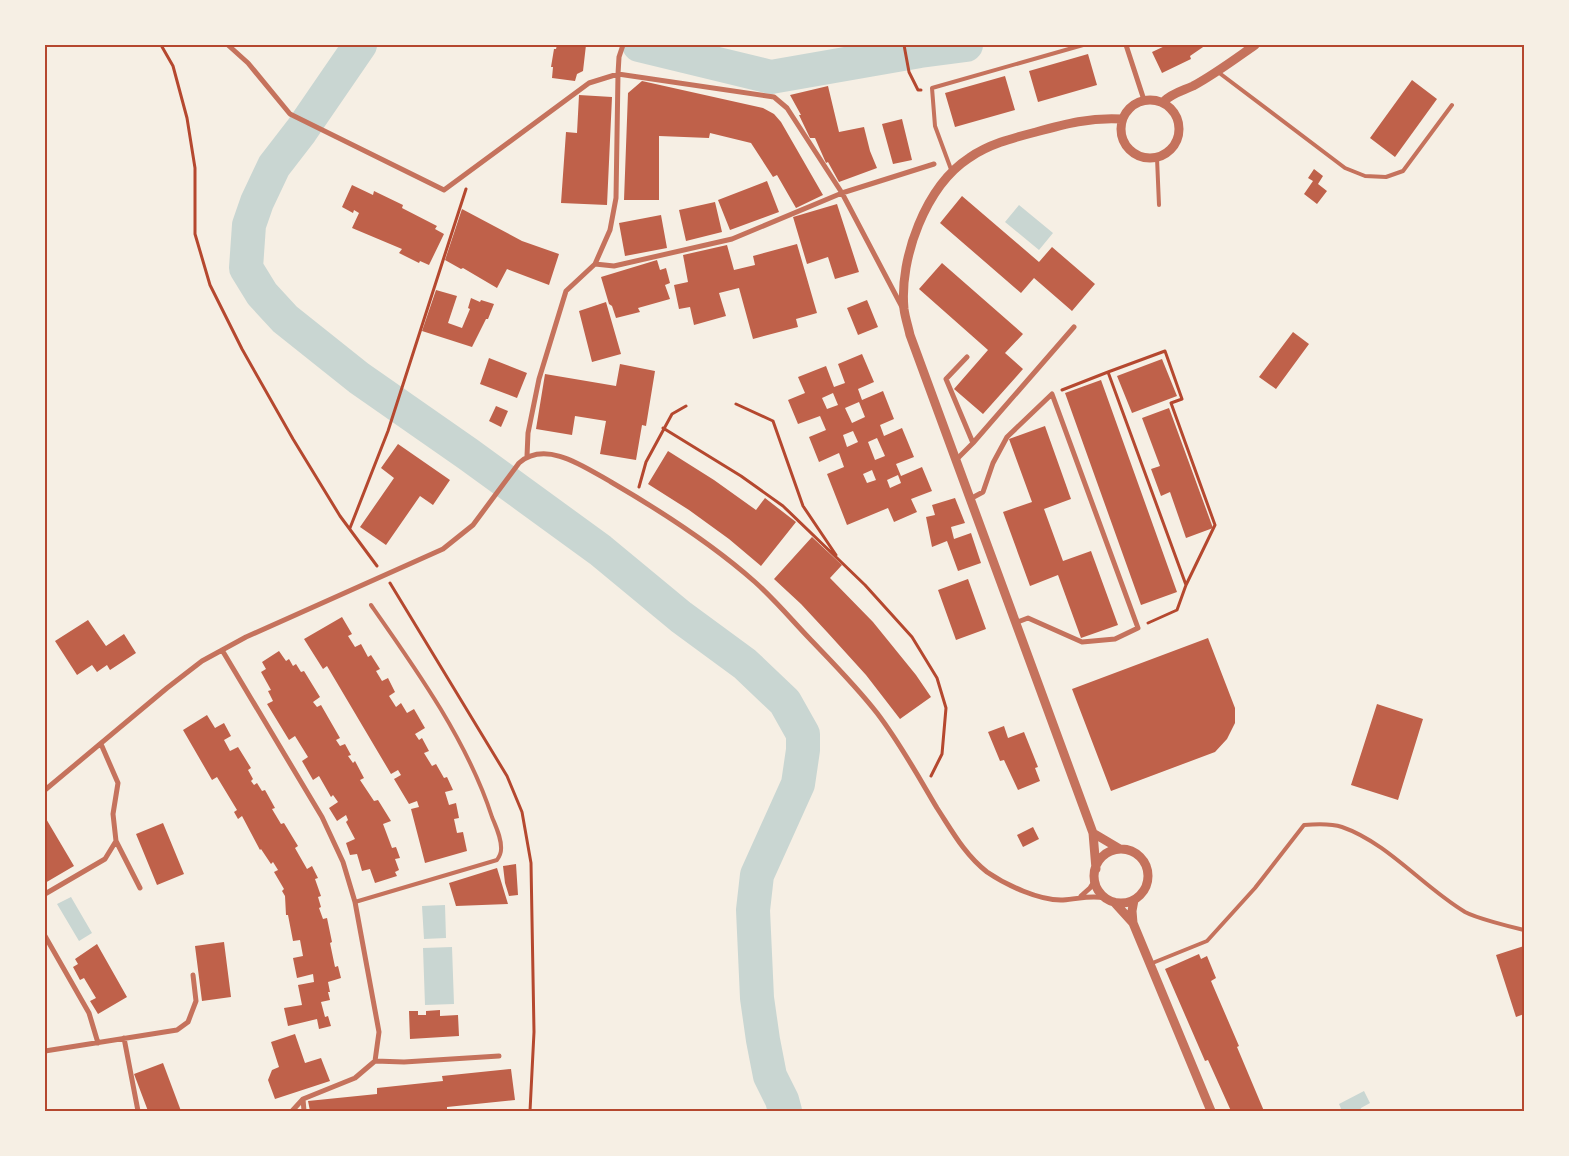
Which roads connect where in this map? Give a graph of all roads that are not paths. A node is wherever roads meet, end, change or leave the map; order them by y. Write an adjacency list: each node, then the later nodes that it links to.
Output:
1 (228, 45): 7 (street)
2 (623, 45): 7 (street)
3 (1083, 45): 14 (lane)
4 (1126, 45): 8 (street)
5 (1255, 45): 6 (street)
6 (1217, 71): 9 (street); 10 (lane)
7 (618, 74): 15 (street); 17 (street)
8 (1144, 100): 9 (street); 11 (street)
9 (1163, 102): 12 (street)
10 (1452, 105)
11 (1122, 119): 12 (street); 14 (street)
12 (1157, 158): 16 (lane)
13 (934, 164): 15 (street)
14 (952, 172): 18 (street)
15 (842, 193): 17 (street); 18 (street)
16 (1159, 204)
17 (595, 264): 22 (street)
18 (904, 309): 23 (street)
19 (1074, 327): 21 (street)
20 (968, 357): 21 (street)
21 (973, 443): 23 (street)
22 (527, 456): 27 (street); 37 (street)
23 (956, 460): 24 (street)
24 (970, 499): 26 (street); 26 (street)
25 (371, 605): 40 (lane)
26 (1015, 622): 30 (street)
27 (222, 650): 28 (street); 40 (street)
28 (101, 744): 29 (street); 31 (street)
29 (45, 790)
30 (1093, 833): 32 (street); 33 (street)
31 (116, 841): 35 (street); 36 (street)
32 (1120, 849): 33 (street); 39 (street)
33 (1096, 869): 34 (street)
34 (1095, 880): 37 (street); 38 (street)
35 (140, 888)
36 (45, 894)
37 (1081, 896): 38 (street)
38 (1105, 898): 41 (street)
39 (1134, 900): 41 (street); 42 (street)
40 (356, 902): 51 (street)
41 (1114, 902): 42 (street)
42 (1133, 923): 45 (street)
43 (1524, 930): 45 (lane)
44 (45, 936): 48 (street)
45 (1150, 964): 56 (street)
46 (193, 975): 47 (street)
47 (124, 1038): 48 (street); 53 (street)
48 (98, 1043): 49 (street)
49 (45, 1051)
50 (499, 1056): 51 (street)
51 (375, 1061): 52 (street)
52 (303, 1098): 54 (street); 55 (street)
53 (138, 1111)
54 (292, 1111)
55 (304, 1111)
56 (1211, 1111)

